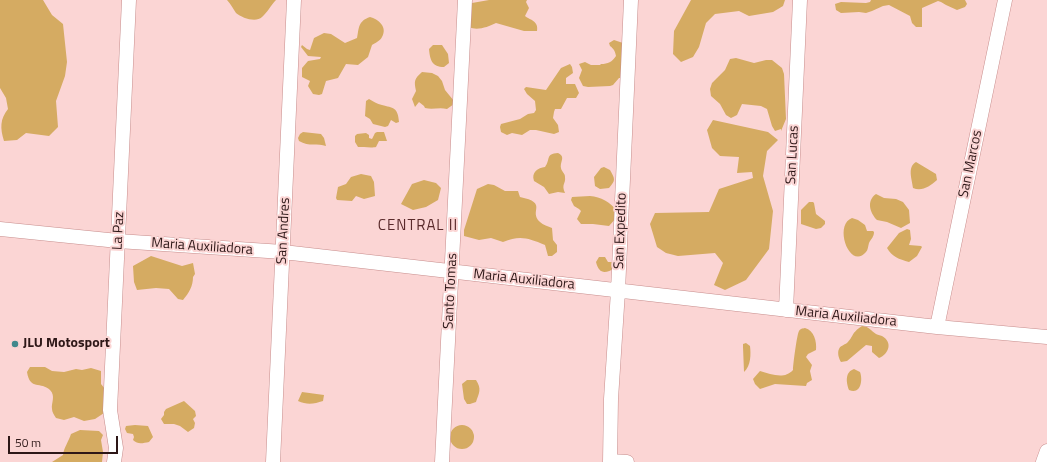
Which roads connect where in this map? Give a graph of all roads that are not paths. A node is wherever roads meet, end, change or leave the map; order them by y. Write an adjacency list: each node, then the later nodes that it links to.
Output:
1 (129, 0): 8 (street, La Paz)
2 (294, 0): 9 (street, San Andres)
3 (465, 0): 10 (street, Santo Tomas)
4 (631, 0): 11 (street, San Expedito)
5 (800, 0): 12 (street, San Lucas)
6 (1005, 0): 13 (street, San Marcos)
7 (0, 229): 8 (street, Maria Auxiliadora)
8 (118, 241): 9 (street, Maria Auxiliadora); 17 (street, La Paz)
9 (284, 252): 10 (street, Maria Auxiliadora); 18 (street, San Andres)
10 (452, 272): 11 (street, Maria Auxiliadora); 19 (street, Santo Tomas)
11 (618, 291): 12 (street, Maria Auxiliadora); 16 (street, San Expedito)
12 (786, 310): 13 (street, Maria Auxiliadora)
13 (937, 328): 14 (street, Maria Auxiliadora)
14 (1047, 338)
15 (1047, 451): 21 (street)
16 (610, 461): 20 (street)
17 (114, 462)
18 (273, 462)
19 (442, 462)
20 (626, 462)
21 (1043, 462)

